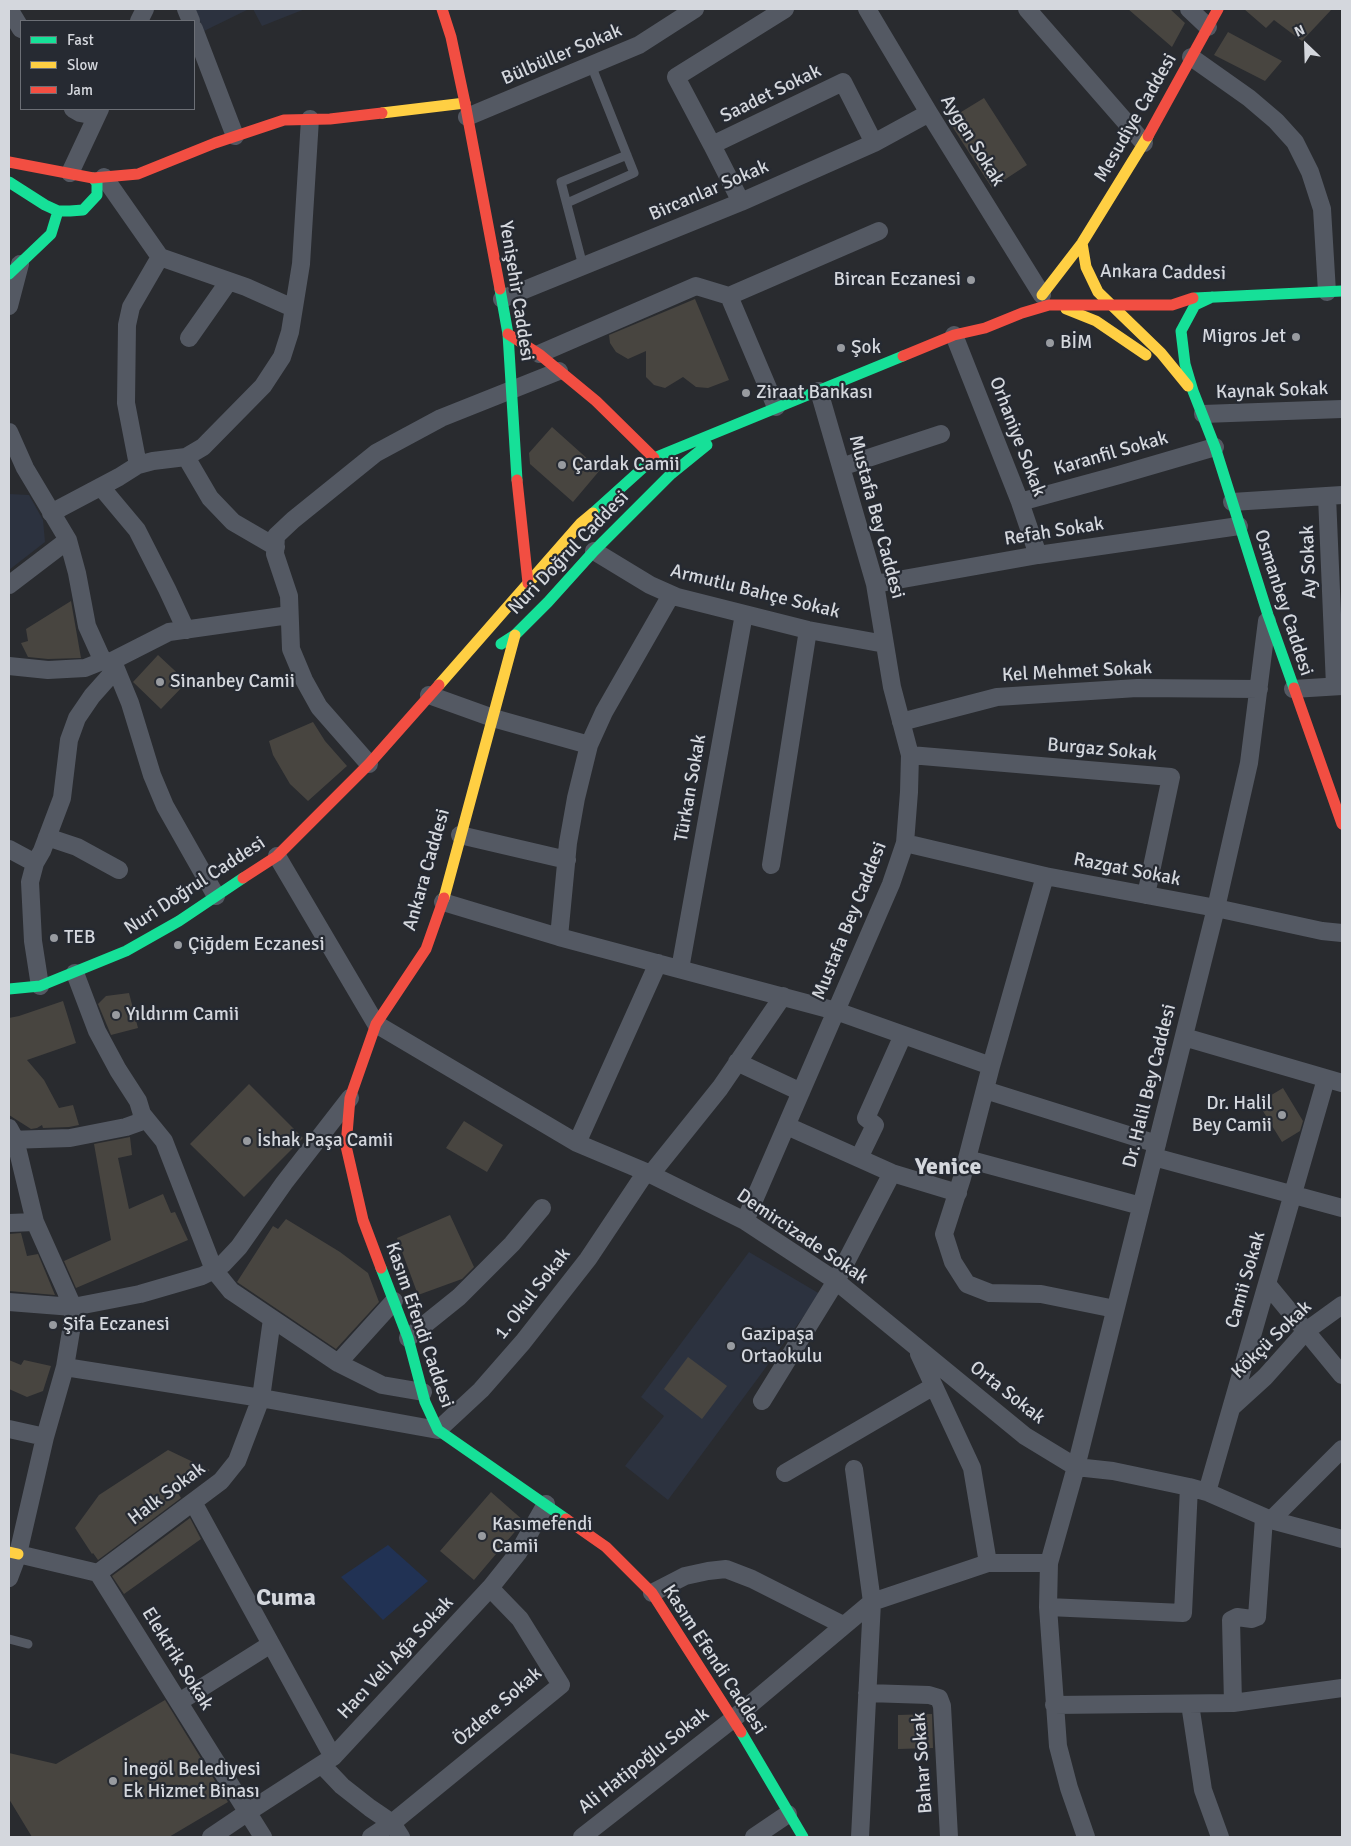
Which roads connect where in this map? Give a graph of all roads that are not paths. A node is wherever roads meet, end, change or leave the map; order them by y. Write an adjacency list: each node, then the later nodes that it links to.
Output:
1 (9, 9): 9 (street)
2 (442, 9): 15 (street, Yenişehir Caddesi)
3 (694, 9): 13 (street, Bülbüller Sokak)
4 (785, 9): 22 (street)
5 (867, 9): 17 (street, Aygen Sokak)
6 (1027, 9): 21 (street)
7 (1189, 9): 10 (street)
8 (1218, 9): 10 (street, Mesudiye Caddesi)
9 (20, 27)
10 (1208, 27): 12 (street, Mesudiye Caddesi)
11 (195, 32): 19 (street)
12 (1191, 57): 21 (street, Mesudiye Caddesi); 40 (street)
13 (592, 65): 15 (street, Bülbüller Sokak); 23 (lane)
14 (75, 110): 16 (street)
15 (466, 110): 18 (street); 48 (street, Yenişehir Caddesi)
16 (98, 112): 25 (street)
17 (929, 113): 20 (street, Bircanlar Sokak); 49 (street, Aygen Sokak)
18 (310, 119): 19 (street); 53 (street)
19 (235, 136): 26 (street)
20 (874, 143): 22 (street, Saadet Sokak); 30 (street, Bircanlar Sokak)
21 (1144, 143): 35 (street, Mesudiye Caddesi)
22 (712, 145): 30 (street, Saadet Sokak)
23 (627, 155): 31 (lane); 31 (lane)
24 (9, 161): 25 (street)
25 (68, 173): 26 (street); 27 (street)
26 (98, 177): 33 (street); 36 (street)
27 (53, 181)
28 (9, 182): 32 (street)
29 (46, 192): 32 (street)
30 (741, 202): 37 (street, Bircanlar Sokak)
31 (567, 203): 37 (lane)
32 (46, 204): 33 (street)
33 (58, 210): 38 (street)
34 (879, 230): 45 (street)
35 (1082, 243): 41 (street); 49 (street, Mesudiye Caddesi)
36 (160, 257): 39 (street); 73 (street)
37 (583, 266): 48 (street, Bircanlar Sokak)
38 (14, 269): 51 (street)
39 (229, 281): 53 (street); 57 (street)
40 (1335, 291): 46 (street, Ankara Caddesi)
41 (1093, 292): 42 (street, Ankara Caddesi); 50 (street); 52 (street)
42 (1116, 292)
43 (1173, 293): 47 (street, Ankara Caddesi)
44 (1061, 294): 49 (street)
45 (729, 296): 58 (street); 64 (street)
46 (1212, 297): 47 (street, Ankara Caddesi); 63 (street)
47 (1193, 298): 52 (street)
48 (502, 299): 55 (street, Yenişehir Caddesi)
49 (1038, 299): 50 (street); 54 (street); 56 (street); 56 (street)
50 (1089, 305): 52 (street); 54 (street)
51 (9, 306)
52 (1112, 306): 60 (street)
53 (293, 308): 71 (street)
54 (1096, 321): 60 (street)
55 (508, 334): 58 (street); 61 (street, Yenişehir Caddesi)
56 (954, 335): 62 (street); 79 (street, Orhaniye Sokak)
57 (189, 338)
58 (539, 354): 59 (street)
59 (559, 371): 61 (street); 72 (street)
60 (1178, 374): 63 (street)
61 (512, 390): 84 (street); 87 (street, Yenişehir Caddesi)
62 (819, 391): 64 (street); 74 (street, Mustafa Bey Caddesi)
63 (1193, 392): 66 (street, Osmanbey Caddesi)
64 (776, 407): 67 (street)
65 (1342, 409): 66 (street, Kaynak Sokak)
66 (1203, 414): 70 (street, Osmanbey Caddesi)
67 (734, 424): 72 (street, Nuri Doğrul Caddesi); 76 (street, Nuri Doğrul Caddesi)
68 (9, 432): 75 (street)
69 (942, 434): 74 (street)
70 (1215, 447): 79 (street, Karanfil Sokak); 80 (street, Osmanbey Caddesi)
71 (186, 457): 73 (street); 84 (street)
72 (654, 458): 76 (street); 87 (street, Nuri Doğrul Caddesi)
73 (138, 465): 77 (street)
74 (841, 467): 88 (street, Mustafa Bey Caddesi)
75 (17, 468): 81 (street)
76 (670, 475): 85 (street, Nuri Doğrul Caddesi)
77 (101, 487): 81 (street); 95 (street)
78 (1335, 495): 80 (street); 103 (street, Ay Sokak)
79 (1020, 502): 86 (street, Orhaniye Sokak)
80 (1232, 502): 82 (street, Osmanbey Caddesi)
81 (51, 512): 83 (street)
82 (1240, 526): 86 (street, Refah Sokak); 94 (street, Osmanbey Caddesi)
83 (68, 540): 89 (street); 101 (street)
84 (276, 547): 92 (street)
85 (594, 551): 90 (street, Armutlu Bahçe Sokak); 91 (street, Nuri Doğrul Caddesi)
86 (1038, 554): 88 (street, Refah Sokak)
87 (528, 583): 91 (street); 106 (street, Nuri Doğrul Caddesi)
88 (875, 584): 98 (street, Mustafa Bey Caddesi)
89 (9, 585)
90 (672, 595): 93 (street, Armutlu Bahçe Sokak); 109 (street)
91 (548, 602): 97 (street, Nuri Doğrul Caddesi)
92 (290, 614): 95 (street); 111 (street)
93 (744, 614): 96 (street, Armutlu Bahçe Sokak); 131 (street, Türkan Sokak)
94 (1268, 615): 104 (street, Osmanbey Caddesi); 105 (street, Dr. Halil Bey Caddesi)
95 (186, 630): 101 (street)
96 (808, 630): 98 (street, Armutlu Bahçe Sokak); 121 (street)
97 (515, 634): 99 (street, Nuri Doğrul Caddesi); 107 (street, Ankara Caddesi)
98 (885, 644): 108 (street, Mustafa Bey Caddesi)
99 (490, 651)
100 (475, 662): 106 (street, Nuri Doğrul Caddesi)
101 (110, 664): 102 (street); 115 (street); 125 (street)
102 (9, 666)
103 (1339, 686): 104 (street)
104 (1293, 688): 112 (street, Osmanbey Caddesi)
105 (1259, 689): 108 (street, Kel Mehmet Sokak); 127 (street, Dr. Halil Bey Caddesi)
106 (429, 694): 107 (street); 111 (street, Nuri Doğrul Caddesi)
107 (493, 718): 109 (street); 114 (street, Ankara Caddesi)
108 (901, 722): 110 (street, Mustafa Bey Caddesi)
109 (589, 745): 119 (street)
110 (910, 756): 116 (street, Mustafa Bey Caddesi); 124 (street, Burgaz Sokak)
111 (368, 764): 118 (street, Nuri Doğrul Caddesi)
112 (1335, 784): 113 (street, Osmanbey Caddesi)
113 (1342, 824)
114 (460, 835): 119 (street); 126 (street, Ankara Caddesi)
115 (47, 838): 120 (street); 122 (street)
116 (905, 843): 123 (street, Razgat Sokak); 136 (street, Mustafa Bey Caddesi)
117 (9, 849): 120 (street)
118 (277, 856): 125 (street, Nuri Doğrul Caddesi); 137 (street)
119 (567, 860): 129 (street)
120 (35, 863): 133 (street)
121 (771, 865)
122 (119, 870)
123 (1045, 876): 124 (street, Razgat Sokak); 141 (street)
124 (1146, 895): 127 (street, Razgat Sokak)
125 (216, 896): 132 (street, Nuri Doğrul Caddesi)
126 (443, 902): 129 (street); 137 (street, Ankara Caddesi)
127 (1216, 908): 128 (street, Razgat Sokak); 139 (street, Dr. Halil Bey Caddesi)
128 (1342, 933)
129 (559, 937): 130 (street)
130 (658, 963): 131 (street); 149 (street)
131 (680, 969): 135 (street)
132 (76, 975): 133 (street, Nuri Doğrul Caddesi); 146 (street)
133 (40, 986): 134 (street, Nuri Doğrul Caddesi)
134 (9, 989)
135 (783, 996): 136 (street); 140 (street, 1. Okul Sokak)
136 (836, 1011): 138 (street); 144 (street, Mustafa Bey Caddesi)
137 (376, 1024): 145 (street, Ankara Caddesi); 149 (street, Demircizade Sokak)
138 (903, 1035): 141 (street); 151 (street)
139 (1184, 1036): 142 (street); 150 (street, Dr. Halil Bey Caddesi)
140 (737, 1062): 144 (street); 153 (street, 1. Okul Sokak)
141 (991, 1066): 143 (street)
142 (1334, 1081): 156 (street, Camii Sokak)
143 (985, 1090): 150 (street); 152 (street)
144 (801, 1092): 147 (street, Mustafa Bey Caddesi)
145 (350, 1098): 163 (street, Ankara Caddesi); 166 (street, Kasım Efendi Caddesi)
146 (142, 1114): 148 (street); 163 (street)
147 (787, 1126): 151 (street); 160 (street, Mustafa Bey Caddesi)
148 (11, 1136): 162 (street)
149 (577, 1143): 153 (street, Demircizade Sokak)
150 (1156, 1151): 156 (street); 157 (street, Dr. Halil Bey Caddesi)
151 (859, 1158): 154 (street)
152 (967, 1159): 155 (street); 157 (street)
153 (649, 1173): 160 (street, Demircizade Sokak); 184 (street, 1. Okul Sokak)
154 (892, 1173): 155 (street); 164 (street)
155 (958, 1193): 170 (street)
156 (1293, 1194): 159 (street); 165 (street, Camii Sokak)
157 (1141, 1206): 170 (street, Dr. Halil Bey Caddesi)
158 (542, 1208): 173 (street)
159 (1342, 1208)
160 (745, 1221): 164 (street, Demircizade Sokak)
161 (9, 1222): 162 (street)
162 (35, 1222): 169 (street)
163 (214, 1270): 169 (street, Ankara Caddesi); 171 (street)
164 (836, 1281): 174 (street, Demircizade Sokak); 181 (street)
165 (1267, 1284): 172 (street); 182 (street, Camii Sokak)
166 (394, 1300): 173 (street, Kasım Efendi Caddesi); 175 (street)
167 (9, 1302): 169 (street, Ankara Caddesi)
168 (1342, 1305): 172 (street, Kökçü Sokak)
169 (73, 1307): 176 (street)
170 (1115, 1308): 187 (street, Dr. Halil Bey Caddesi)
171 (272, 1319): 175 (street); 180 (street, Halk Sokak)
172 (1306, 1331): 177 (street); 182 (street, Kökçü Sokak)
173 (408, 1338): 179 (street, Kasım Efendi Caddesi)
174 (916, 1349): 178 (street, Demircizade Sokak); 187 (street, Orta Sokak)
175 (338, 1362): 179 (street)
176 (65, 1367): 180 (street); 185 (street)
177 (1342, 1376)
178 (934, 1386): 189 (street); 197 (street, Demircizade Sokak)
179 (422, 1392): 184 (street, Kasım Efendi Caddesi)
180 (261, 1398): 184 (street); 192 (street, Halk Sokak)
181 (762, 1401)
182 (1231, 1408): 191 (street, Camii Sokak)
183 (9, 1429): 185 (street)
184 (438, 1430): 193 (street, Kasım Efendi Caddesi)
185 (45, 1437): 196 (street)
186 (1342, 1449): 194 (street)
187 (1076, 1467): 190 (street); 198 (street, Dr. Halil Bey Caddesi)
188 (854, 1469): 203 (street)
189 (786, 1473)
190 (1189, 1487): 191 (street); 204 (street)
191 (1207, 1492): 194 (street)
192 (193, 1502): 199 (street, Halk Sokak); 208 (street)
193 (546, 1504): 201 (street, Hacı Veli Ağa Sokak); 202 (street, Kasım Efendi Caddesi)
194 (1267, 1519): 195 (street); 212 (street)
195 (1342, 1539)
196 (13, 1553): 199 (street); 200 (street)
197 (988, 1563): 198 (street, Ali Hatipoğlu Sokak); 203 (street, Ali Hatipoğlu Sokak)
198 (1048, 1563): 204 (street, Dr. Halil Bey Caddesi)
199 (98, 1573): 211 (street, Elektrik Sokak)
200 (9, 1578)
201 (490, 1588): 216 (street, Hacı Veli Ağa Sokak); 219 (street, Özdere Sokak)
202 (652, 1593): 205 (street); 215 (street, Kasım Efendi Caddesi)
203 (872, 1602): 205 (street, Ali Hatipoğlu Sokak); 210 (street)
204 (1048, 1608): 214 (street, Dr. Halil Bey Caddesi)
205 (843, 1625): 215 (street, Ali Hatipoğlu Sokak)
206 (9, 1638): 207 (lane)
207 (28, 1644)
208 (271, 1644): 211 (street); 216 (street)
209 (1342, 1688): 212 (street)
210 (867, 1693): 226 (street); 227 (street, Bahar Sokak)
211 (179, 1702): 217 (street, Elektrik Sokak)
212 (1233, 1703): 213 (street)
213 (1190, 1704): 214 (street); 229 (street)
214 (1054, 1705): 228 (street, Dr. Halil Bey Caddesi)
215 (733, 1718): 218 (street, Kasım Efendi Caddesi); 223 (street, Ali Hatipoğlu Sokak)
216 (328, 1762): 217 (street, Hacı Veli Ağa Sokak); 219 (street)
217 (248, 1812): 220 (street, Hacı Veli Ağa Sokak); 221 (street, Elektrik Sokak)
218 (788, 1814): 224 (street); 225 (street, Kasım Efendi Caddesi)
219 (396, 1830): 222 (street, Özdere Sokak)
220 (211, 1837)
221 (264, 1837)
222 (371, 1837)
223 (582, 1837)
224 (754, 1837)
225 (803, 1837)
226 (860, 1837)
227 (949, 1837)
228 (1086, 1837)
229 (1220, 1837)

